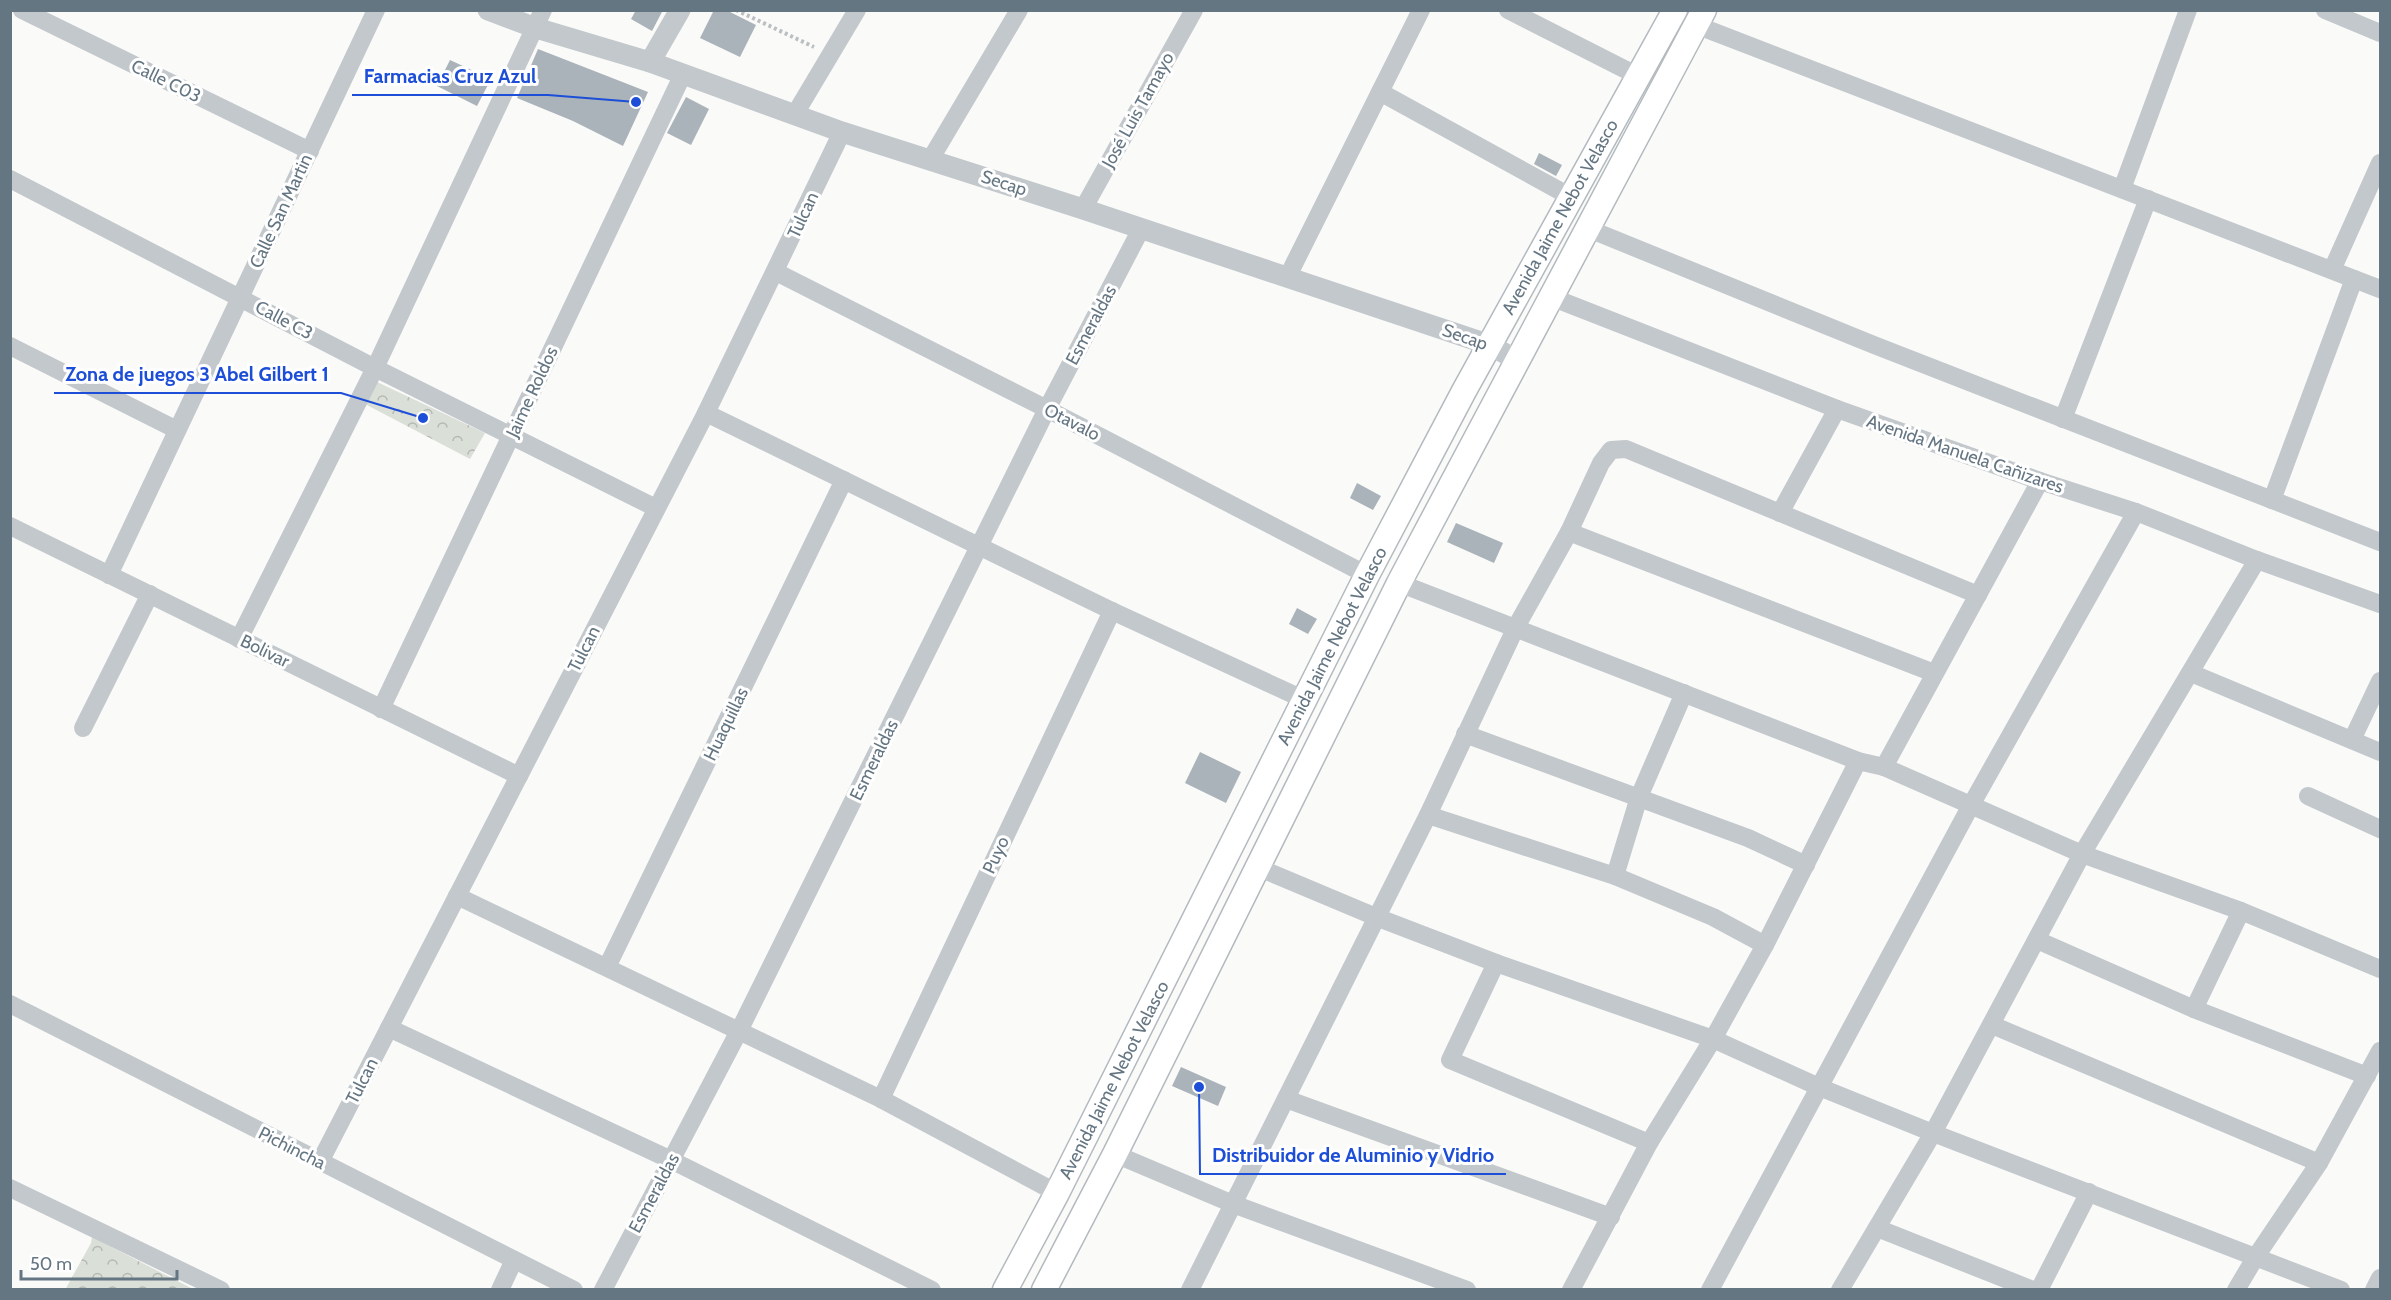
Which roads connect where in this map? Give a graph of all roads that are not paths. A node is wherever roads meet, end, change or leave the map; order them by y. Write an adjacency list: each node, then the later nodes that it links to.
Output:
1 (22, 10): 23 (street, Calle C03)
2 (376, 10): 23 (street, Calle San Martin)
3 (488, 10): 15 (street, Secap)
4 (680, 10): 17 (street)
5 (857, 10): 21 (street)
6 (1019, 10): 24 (street)
7 (1194, 10): 30 (street, José Luis Tamayo)
8 (1420, 10): 20 (street)
9 (1508, 10): 19 (street)
10 (1675, 10): 19 (main road, Avenida Jaime Nebot Velasco)
11 (2188, 10): 27 (street)
12 (2325, 10): 13 (street)
13 (2345, 14): 16 (street)
14 (1700, 18): 27 (street); 32 (main road, Avenida Jaime Nebot Velasco)
15 (540, 20): 17 (street, Secap); 45 (street)
16 (2378, 27)
17 (650, 62): 18 (street, Secap)
18 (683, 74): 21 (street, Secap); 51 (street, Jaime Roldos)
19 (1638, 76): 28 (main road, Avenida Jaime Nebot Velasco)
20 (1380, 92): 28 (street); 37 (street)
21 (795, 114): 22 (street, Secap)
22 (842, 132): 24 (street, Secap); 36 (street, Tulcan)
23 (310, 151): 40 (street, Calle San Martin)
24 (930, 160): 30 (street, Secap)
25 (2380, 164): 35 (street)
26 (10, 179): 40 (street, Calle C3)
27 (2122, 189): 29 (street)
28 (1571, 197): 33 (main road, Avenida Jaime Nebot Velasco)
29 (2148, 199): 35 (street); 49 (street)
30 (1083, 208): 31 (street, Secap)
31 (1141, 229): 37 (street, Secap); 47 (street, Esmeraldas)
32 (1589, 229): 34 (main road, Avenida Jaime Nebot Velasco); 49 (street)
33 (1548, 241): 34 (main road); 42 (main road, Avenida Jaime Nebot Velasco)
34 (1575, 254): 41 (main road, Avenida Jaime Nebot Velasco)
35 (2332, 270): 38 (street)
36 (776, 272): 47 (street, Otavalo); 48 (street, Tulcan)
37 (1287, 278): 42 (street, Secap)
38 (2354, 279): 39 (street); 54 (street)
39 (2380, 289)
40 (240, 297): 45 (street, Calle C3); 50 (street, Calle San Martin)
41 (1551, 297): 44 (main road, Avenida Jaime Nebot Velasco); 46 (street, Avenida Manuela Cañizares)
42 (1490, 345): 44 (street, Secap); 63 (main road, Avenida Jaime Nebot Velasco)
43 (10, 346): 50 (street)
44 (1518, 361): 65 (main road, Avenida Jaime Nebot Velasco)
45 (375, 368): 51 (street, Calle C3); 71 (street)
46 (1837, 408): 53 (street, Avenida Manuela Cañizares); 57 (street)
47 (1047, 409): 61 (street, Esmeraldas); 63 (street, Otavalo)
48 (706, 413): 52 (street); 55 (street, Tulcan)
49 (2063, 418): 54 (street)
50 (177, 430): 64 (street, Calle San Martin)
51 (512, 434): 55 (street, Calle C3); 77 (street, Jaime Roldos)
52 (844, 480): 61 (street); 100 (street, Huaquillas)
53 (2040, 481): 56 (street, Avenida Manuela Cañizares); 67 (street)
54 (2272, 500): 60 (street)
55 (656, 508): 84 (street, Tulcan)
56 (2136, 512): 62 (street, Avenida Manuela Cañizares); 87 (street)
57 (1780, 513): 59 (street); 67 (street)
58 (10, 526): 64 (street, Bolivar)
59 (1569, 532): 70 (street); 72 (street)
60 (2380, 542)
61 (980, 548): 69 (street); 106 (street, Esmeraldas)
62 (2257, 560): 68 (street, Avenida Manuela Cañizares); 73 (street)
63 (1367, 574): 76 (main road, Avenida Jaime Nebot Velasco)
64 (109, 575): 66 (street, Bolivar)
65 (1399, 583): 70 (street); 92 (main road, Avenida Jaime Nebot Velasco)
66 (150, 594): 71 (street, Bolivar); 78 (street)
67 (1978, 595): 72 (street)
68 (2380, 604)
69 (1112, 611): 76 (street); 111 (street, Puyo)
70 (1516, 627): 75 (street); 79 (street)
71 (239, 639): 77 (street, Bolivar)
72 (1934, 673): 83 (street)
73 (2191, 673): 80 (street); 90 (street)
74 (2380, 681): 80 (street)
75 (1684, 693): 82 (street); 86 (street)
76 (1305, 700): 121 (main road, Avenida Jaime Nebot Velasco)
77 (381, 708): 84 (street, Bolivar)
78 (83, 728)
79 (1466, 734): 86 (street); 88 (street)
80 (2352, 740): 81 (street)
81 (2380, 752)
82 (1858, 761): 83 (street); 91 (street)
83 (1884, 767): 87 (street)
84 (519, 776): 94 (street, Tulcan)
85 (2308, 796): 89 (street)
86 (1640, 797): 91 (street); 93 (street)
87 (1970, 807): 90 (street); 110 (street)
88 (1428, 815): 93 (street); 96 (street)
89 (2380, 829)
90 (2082, 854): 95 (street); 97 (street)
91 (1806, 865): 98 (street)
92 (1257, 867): 96 (street); 115 (main road, Avenida Jaime Nebot Velasco)
93 (1615, 876): 98 (street)
94 (457, 896): 100 (street); 105 (street, Tulcan)
95 (2241, 911): 101 (street); 103 (street)
96 (1376, 917): 99 (street); 112 (street)
97 (2037, 940): 103 (street); 104 (street)
98 (1765, 945): 107 (street)
99 (1497, 963): 107 (street); 114 (street)
100 (607, 967): 106 (street)
101 (2380, 969)
102 (10, 1004): 117 (street, Pichincha)
103 (2193, 1009): 109 (street)
104 (1992, 1026): 113 (street); 118 (street)
105 (389, 1028): 116 (street); 117 (street, Tulcan)
106 (739, 1031): 111 (street); 116 (street, Esmeraldas)
107 (1713, 1040): 110 (street); 114 (street)
108 (2380, 1051): 109 (street)
109 (2367, 1076): 118 (street)
110 (1819, 1087): 113 (street); 138 (street)
111 (880, 1099): 121 (street)
112 (1286, 1099): 122 (street); 123 (street)
113 (1933, 1133): 120 (street); 124 (street)
114 (1649, 1143): 123 (street)
115 (1115, 1154): 122 (street); 134 (main road, Avenida Jaime Nebot Velasco)
116 (671, 1160): 131 (street, Esmeraldas); 132 (street)
117 (320, 1162): 126 (street, Pichincha)
118 (2319, 1163): 125 (street)
119 (10, 1188): 128 (street)
120 (2089, 1192): 125 (street); 141 (street)
121 (1057, 1193): 133 (main road, Avenida Jaime Nebot Velasco)
122 (1233, 1204): 135 (street); 136 (street)
123 (1611, 1217): 137 (street)
124 (1877, 1228): 139 (street); 140 (street)
125 (2255, 1258): 142 (street); 143 (street)
126 (514, 1260): 129 (street); 130 (street, Pichincha)
127 (2380, 1278): 144 (street)
128 (221, 1290)
129 (500, 1290)
130 (574, 1290)
131 (603, 1290)
132 (932, 1290)
133 (1005, 1290)
134 (1044, 1290)
135 (1190, 1290)
136 (1467, 1290)
137 (1571, 1290)
138 (1710, 1290)
139 (1840, 1290)
140 (2033, 1290)
141 (2039, 1290)
142 (2236, 1290)
143 (2341, 1290)
144 (2374, 1290)

